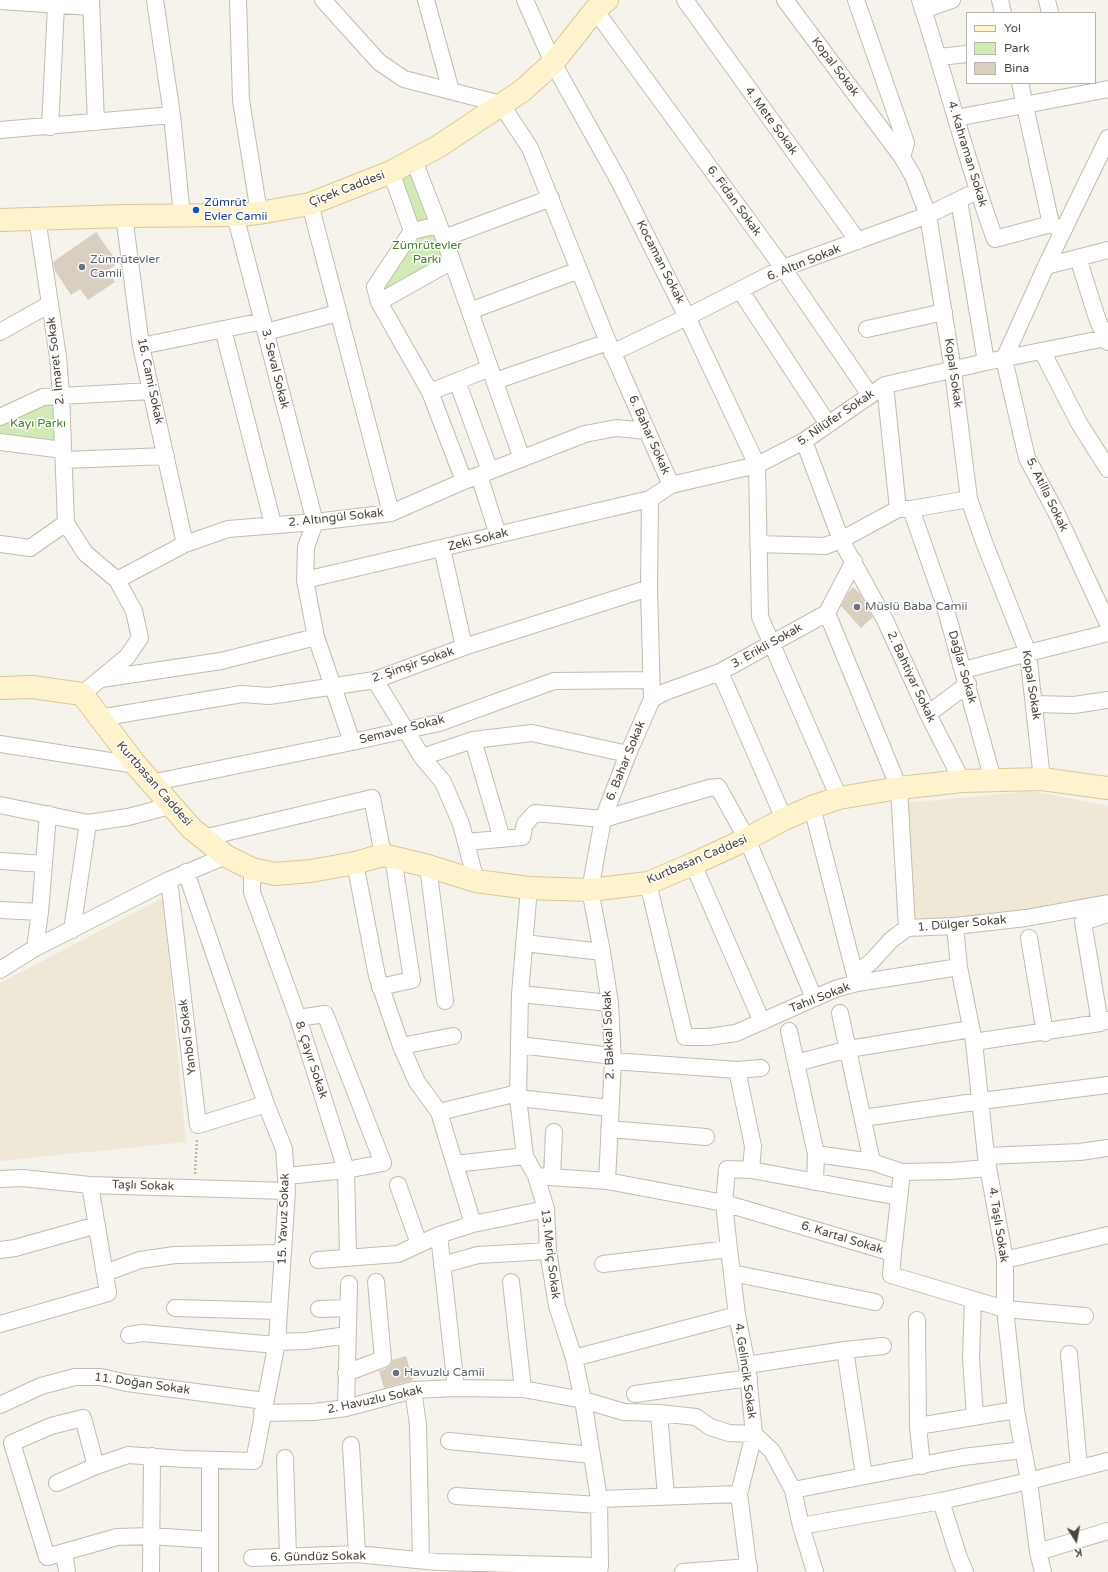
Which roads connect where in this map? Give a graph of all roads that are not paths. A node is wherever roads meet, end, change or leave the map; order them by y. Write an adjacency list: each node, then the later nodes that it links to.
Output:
1 (155, 0): 28 (street)
2 (238, 0): 41 (street)
3 (323, 0): 25 (street)
4 (426, 0): 25 (street)
5 (525, 0): 21 (street, Kocaman Sokak)
6 (685, 0): 51 (street, 4. Mete Sokak)
7 (785, 0): 34 (street, Kopal Sokak)
8 (856, 0): 34 (street)
9 (952, 0): 15 (street)
10 (1000, 0): 17 (street)
11 (1047, 0): 18 (street)
12 (0, 1): 16 (street)
13 (91, 4): 16 (street); 30 (street)
14 (601, 5): 21 (main road, Çiçek Caddesi); 56 (street, 6. Fidan Sokak)
15 (921, 5): 20 (street, 4. Kahraman Sokak)
16 (56, 6): 31 (street)
17 (1004, 12)
18 (1050, 12)
19 (966, 54): 20 (street)
20 (939, 57): 29 (street, 4. Kahraman Sokak)
21 (553, 63): 26 (main road, Çiçek Caddesi); 64 (street, Kocaman Sokak)
22 (1020, 84): 27 (street)
23 (1108, 89): 24 (street)
24 (1065, 90): 27 (street)
25 (451, 92): 26 (street)
26 (502, 104): 35 (main road, Çiçek Caddesi); 38 (street, 6. Bahar Sokak)
27 (1026, 105): 29 (street); 48 (street)
28 (172, 115): 30 (street); 45 (street)
29 (956, 118): 37 (street, 4. Kahraman Sokak)
30 (96, 122): 31 (street)
31 (50, 127): 32 (street)
32 (0, 130)
33 (1108, 138): 48 (street)
34 (902, 157): 43 (street, Kopal Sokak)
35 (413, 158): 36 (main road, Çiçek Caddesi); 50 (street)
36 (391, 172): 40 (main road, Çiçek Caddesi); 49 (street)
37 (977, 190): 39 (street, 6. Altın Sokak); 48 (street, 4. Kahraman Sokak)
38 (551, 198): 50 (street); 57 (street, 6. Bahar Sokak)
39 (959, 200): 43 (street, 6. Altın Sokak); 75 (street)
40 (310, 204): 41 (main road, Çiçek Caddesi); 63 (street)
41 (259, 213): 42 (main road, Çiçek Caddesi)
42 (235, 215): 45 (main road, Çiçek Caddesi); 66 (street, 3. Seval Sokak)
43 (928, 215): 51 (street, 6. Altın Sokak); 62 (street, Kopal Sokak)
44 (124, 216): 45 (main road, Çiçek Caddesi); 46 (main road, Çiçek Caddesi); 71 (street, 16. Cami Sokak)
45 (182, 216)
46 (37, 218): 47 (main road, Çiçek Caddesi); 60 (street, 2. İmaret Sokak)
47 (0, 220)
48 (1057, 227): 55 (street)
49 (412, 231): 50 (street); 59 (street)
50 (442, 231): 54 (street)
51 (858, 242): 56 (street, 6. Altın Sokak)
52 (1108, 250): 53 (street)
53 (1078, 258): 55 (street); 65 (street)
54 (452, 261): 59 (street); 61 (street)
55 (1046, 266): 74 (street)
56 (783, 268): 58 (street, 6. Altın Sokak); 83 (street, 6. Fidan Sokak)
57 (579, 270): 61 (street); 72 (street, 6. Bahar Sokak)
58 (740, 290): 64 (street, 6. Altın Sokak); 85 (street)
59 (379, 302): 81 (street)
60 (50, 304): 69 (street); 82 (street, 2. İmaret Sokak)
61 (470, 311): 77 (street)
62 (944, 312): 68 (street); 76 (street, Kopal Sokak)
63 (338, 314): 66 (street); 99 (street)
64 (687, 317): 72 (street, 6. Altın Sokak); 92 (street, Kocaman Sokak)
65 (1103, 320): 70 (street)
66 (264, 327): 67 (street); 100 (street, 3. Seval Sokak)
67 (223, 329): 71 (street); 102 (street)
68 (867, 329)
69 (0, 332)
70 (1107, 340): 73 (street, 5. Nilüfer Sokak)
71 (141, 346): 80 (street, 16. Cami Sokak)
72 (610, 347): 77 (street, 6. Altın Sokak); 86 (street, 6. Bahar Sokak)
73 (1042, 351): 74 (street, 5. Nilüfer Sokak); 93 (street)
74 (1004, 359): 75 (street, 5. Nilüfer Sokak); 114 (street, 5. Atilla Sokak)
75 (986, 362): 76 (street, 5. Nilüfer Sokak)
76 (953, 371): 79 (street, 5. Nilüfer Sokak); 97 (street, Kopal Sokak)
77 (492, 374): 78 (street, 6. Altın Sokak); 91 (street)
78 (457, 381): 81 (street, 6. Altın Sokak); 94 (street)
79 (885, 385): 83 (street, 5. Nilüfer Sokak); 98 (street, Dağlar Sokak)
80 (152, 391): 82 (street); 90 (street, 16. Cami Sokak)
81 (430, 392): 94 (street)
82 (61, 395): 84 (street); 89 (street, 2. İmaret Sokak)
83 (870, 395): 85 (street, 5. Nilüfer Sokak)
84 (0, 417)
85 (828, 424): 87 (street, 5. Nilüfer Sokak)
86 (647, 431): 91 (street, 2. Altıngül Sokak); 95 (street, 6. Bahar Sokak)
87 (804, 441): 92 (street, 5. Nilüfer Sokak); 104 (street, 2. Bahtiyar Sokak)
88 (0, 442): 89 (street)
89 (63, 455): 90 (street); 101 (street, 2. İmaret Sokak)
90 (166, 456): 106 (street, 16. Cami Sokak)
91 (522, 459): 94 (street, 2. Altıngül Sokak)
92 (757, 465): 95 (street, 5. Nilüfer Sokak); 107 (street)
93 (1108, 470)
94 (478, 476): 99 (street, 2. Altıngül Sokak); 103 (street)
95 (671, 485): 96 (street, 6. Bahar Sokak)
96 (650, 499): 103 (street, Zeki Sokak); 112 (street, 6. Bahar Sokak)
97 (969, 499): 98 (street); 119 (street, Kopal Sokak)
98 (905, 509): 104 (street); 121 (street, Dağlar Sokak)
99 (391, 513): 100 (street, 2. Altıngül Sokak)
100 (314, 522): 102 (street, 2. Altıngül Sokak); 111 (street)
101 (66, 523): 105 (street); 110 (street)
102 (273, 524): 106 (street, 2. Altıngül Sokak)
103 (498, 535): 108 (street, Zeki Sokak)
104 (841, 540): 107 (street); 109 (street, 2. Bahtiyar Sokak)
105 (0, 544)
106 (185, 544): 110 (street, 2. Altıngül Sokak)
107 (758, 544): 117 (street)
108 (442, 548): 111 (street, Zeki Sokak); 118 (street)
109 (854, 561): 113 (street); 131 (street, 2. Bahtiyar Sokak)
110 (117, 580): 122 (street)
111 (305, 580): 116 (street)
112 (649, 588): 118 (street, 2. Şimşir Sokak); 124 (street, 6. Bahar Sokak)
113 (827, 613): 117 (street, 3. Erikli Sokak); 144 (street, 1. Dülger Sokak)
114 (1108, 624)
115 (1108, 633): 119 (street)
116 (316, 637): 122 (street); 125 (street)
117 (772, 644): 120 (street, 3. Erikli Sokak); 146 (street)
118 (464, 647): 123 (street, 2. Şimşir Sokak)
119 (1028, 653): 121 (street); 130 (street, Kopal Sokak)
120 (720, 672): 128 (street, 3. Erikli Sokak); 152 (street)
121 (966, 677): 131 (street); 141 (street, Dağlar Sokak)
122 (100, 679): 127 (street)
123 (375, 680): 125 (street, 2. Şimşir Sokak); 133 (street)
124 (651, 680): 128 (street, 6. Bahar Sokak); 133 (street, Semaver Sokak)
125 (332, 687): 132 (street, 2. Şimşir Sokak); 135 (street)
126 (0, 688): 127 (main road)
127 (82, 694): 132 (main road, Kurtbasan Caddesi)
128 (652, 699): 137 (street, 6. Bahar Sokak)
129 (1108, 700): 130 (street)
130 (1034, 704): 140 (street, Kopal Sokak)
131 (928, 714): 142 (street, 2. Bahtiyar Sokak)
132 (99, 718): 139 (main road, Kurtbasan Caddesi)
133 (405, 730): 135 (street, Semaver Sokak); 138 (street)
134 (473, 740): 137 (street); 138 (street); 155 (street)
135 (352, 742): 143 (street, Semaver Sokak)
136 (0, 744): 139 (street)
137 (628, 754): 151 (street, 6. Bahar Sokak)
138 (422, 757): 157 (street)
139 (136, 765): 143 (main road, Kurtbasan Caddesi)
140 (1042, 779): 141 (main road, Kurtbasan Caddesi); 145 (main road, Kurtbasan Caddesi)
141 (994, 780): 142 (main road, Kurtbasan Caddesi)
142 (962, 781): 144 (main road, Kurtbasan Caddesi)
143 (150, 783): 148 (main road, Kurtbasan Caddesi)
144 (899, 788): 146 (main road, Kurtbasan Caddesi); 177 (street, 1. Dülger Sokak)
145 (1108, 788)
146 (839, 798): 149 (main road, Kurtbasan Caddesi)
147 (0, 805): 150 (street)
148 (170, 806): 153 (street); 154 (main road, Kurtbasan Caddesi)
149 (812, 807): 152 (main road, Kurtbasan Caddesi); 185 (street)
150 (48, 814): 153 (street); 162 (street)
151 (604, 819): 155 (street); 156 (street); 171 (street, 6. Bahar Sokak)
152 (784, 819): 156 (main road, Kurtbasan Caddesi)
153 (88, 823): 178 (street)
154 (202, 838): 158 (main road, Kurtbasan Caddesi); 159 (street)
155 (502, 839): 157 (street)
156 (747, 839): 163 (main road, Kurtbasan Caddesi); 188 (street)
157 (466, 842): 168 (street)
158 (226, 856): 165 (main road, Kurtbasan Caddesi); 166 (street)
159 (388, 856): 161 (main road, Kurtbasan Caddesi); 164 (main road, Kurtbasan Caddesi); 186 (street)
160 (0, 861): 162 (street)
161 (355, 863): 165 (main road, Kurtbasan Caddesi); 186 (street)
162 (44, 864): 174 (street)
163 (693, 864): 169 (main road, Kurtbasan Caddesi); 193 (street)
164 (428, 866): 168 (main road, Kurtbasan Caddesi); 189 (street)
165 (252, 869): 192 (street, 8. Çayır Sokak)
166 (186, 872): 167 (street); 209 (street, 15. Yavuz Sokak)
167 (169, 880): 178 (street); 209 (street, Yanbol Sokak)
168 (476, 881): 170 (main road, Kurtbasan Caddesi)
169 (648, 883): 171 (main road, Kurtbasan Caddesi); 193 (street, Tahıl Sokak)
170 (529, 888): 171 (main road, Kurtbasan Caddesi); 180 (street, 13. Meriç Sokak)
171 (590, 890): 182 (street, 2. Bakkal Sokak)
172 (1108, 903): 176 (street, 1. Dülger Sokak)
173 (0, 910): 174 (street)
174 (40, 912): 181 (street)
175 (1108, 914): 194 (street)
176 (955, 926): 177 (street, 1. Dülger Sokak); 183 (street, 4. Taşlı Sokak)
177 (907, 928): 185 (street)
178 (72, 930): 181 (street)
179 (1029, 938): 196 (street)
180 (524, 943): 182 (street); 187 (street, 13. Meriç Sokak)
181 (35, 948): 184 (street)
182 (602, 952): 190 (street, 2. Bakkal Sokak)
183 (959, 967): 185 (street, Tahıl Sokak); 197 (street, 4. Taşlı Sokak)
184 (0, 970)
185 (856, 979): 188 (street, Tahıl Sokak)
186 (380, 987): 200 (street)
187 (520, 994): 190 (street); 199 (street, 13. Meriç Sokak)
188 (814, 998): 193 (street, Tahıl Sokak)
189 (445, 1001)
190 (610, 1003): 202 (street, 2. Bakkal Sokak)
191 (840, 1013): 201 (street)
192 (298, 1018): 222 (street, 8. Çayır Sokak); 222 (street, Taşlı Sokak)
193 (762, 1022)
194 (1104, 1022): 196 (street)
195 (789, 1031): 203 (street)
196 (1044, 1033): 197 (street)
197 (972, 1035): 201 (street); 208 (street, 4. Taşlı Sokak)
198 (453, 1036): 200 (street)
199 (519, 1045): 202 (street); 207 (street, 13. Meriç Sokak)
200 (401, 1046): 211 (street)
201 (849, 1049): 203 (street); 212 (street)
202 (613, 1058): 205 (street); 210 (street, 2. Bakkal Sokak)
203 (796, 1063): 217 (street)
204 (761, 1068): 205 (street)
205 (737, 1070): 223 (street)
206 (1108, 1085): 208 (street)
207 (518, 1095): 210 (street); 211 (street); 218 (street, 13. Meriç Sokak)
208 (981, 1101): 212 (street); 220 (street, 4. Taşlı Sokak)
209 (266, 1104): 230 (street, 15. Yavuz Sokak)
210 (610, 1108): 213 (street, 2. Bakkal Sokak)
211 (439, 1112): 221 (street)
212 (863, 1118): 219 (street)
213 (609, 1129): 215 (street); 228 (street, 2. Bakkal Sokak)
214 (554, 1132): 226 (street)
215 (706, 1137)
216 (1108, 1148): 220 (street)
217 (816, 1154): 219 (street); 229 (street)
218 (525, 1156): 221 (street); 225 (street, 13. Meriç Sokak)
219 (872, 1162): 224 (street)
220 (987, 1162): 224 (street); 248 (street, 4. Taşlı Sokak)
221 (455, 1164): 236 (street)
222 (346, 1170): 230 (street, Taşlı Sokak); 246 (street, 8. Çayır Sokak)
223 (751, 1170): 229 (street); 234 (street, 4. Gelincik Sokak)
224 (902, 1172): 233 (street)
225 (536, 1176): 226 (street, 6. Kartal Sokak); 235 (street, 13. Meriç Sokak)
226 (552, 1177): 228 (street, 6. Kartal Sokak)
227 (0, 1179): 231 (street, Taşlı Sokak)
228 (607, 1181): 234 (street, 6. Kartal Sokak)
229 (815, 1182): 233 (street)
230 (287, 1183): 231 (street, Taşlı Sokak); 244 (street, 15. Yavuz Sokak)
231 (90, 1185): 237 (street)
232 (398, 1185): 240 (street)
233 (900, 1197): 245 (street)
234 (724, 1203): 241 (street, 4. Gelincik Sokak); 245 (street, 6. Kartal Sokak)
235 (546, 1208): 236 (street); 243 (street, 13. Meriç Sokak)
236 (473, 1224): 238 (street)
237 (97, 1225): 242 (street); 251 (street)
238 (439, 1235): 240 (street); 250 (street)
239 (1108, 1235): 248 (street)
240 (419, 1244): 246 (street)
241 (729, 1249): 249 (street); 252 (street, 4. Gelincik Sokak)
242 (0, 1250)
243 (548, 1251): 250 (street); 273 (street, 13. Meriç Sokak)
244 (283, 1253): 251 (street); 262 (street, 15. Yavuz Sokak)
245 (893, 1253): 256 (street, 6. Kartal Sokak)
246 (348, 1257): 247 (street)
247 (318, 1260)
248 (1005, 1260): 261 (street, 4. Taşlı Sokak)
249 (603, 1264)
250 (442, 1265): 276 (street)
251 (104, 1273): 266 (street)
252 (732, 1273): 257 (street); 263 (street, 4. Gelincik Sokak)
253 (376, 1282): 275 (street)
254 (511, 1282): 277 (street)
255 (349, 1284): 259 (street)
256 (973, 1300): 261 (street, 6. Kartal Sokak); 286 (street)
257 (875, 1302)
258 (175, 1308): 262 (street)
259 (348, 1308): 260 (street); 268 (street)
260 (319, 1309)
261 (1005, 1310): 264 (street, 6. Kartal Sokak); 284 (street, 4. Taşlı Sokak)
262 (279, 1311): 269 (street, 15. Yavuz Sokak)
263 (737, 1315): 273 (street); 274 (street, 4. Gelincik Sokak)
264 (1085, 1316)
265 (917, 1320): 287 (street)
266 (0, 1324)
267 (129, 1335): 269 (street)
268 (347, 1335): 269 (street); 275 (street)
269 (276, 1344): 282 (street, 15. Yavuz Sokak)
270 (883, 1346): 271 (street)
271 (845, 1350): 274 (street); 300 (street)
272 (1069, 1354): 299 (street)
273 (574, 1358): 280 (street, 13. Meriç Sokak)
274 (748, 1372): 279 (street); 288 (street, 4. Gelincik Sokak)
275 (346, 1373): 283 (street)
276 (456, 1388): 277 (street, 2. Havuzlu Sokak); 278 (street, 2. Havuzlu Sokak)
277 (523, 1389): 280 (street, 2. Havuzlu Sokak)
278 (413, 1390): 283 (street, 2. Havuzlu Sokak); 318 (street)
279 (635, 1394)
280 (583, 1400): 285 (street, 2. Havuzlu Sokak); 292 (street, 13. Meriç Sokak)
281 (0, 1406): 282 (street, 11. Doğan Sokak)
282 (264, 1407): 283 (street, 2. Havuzlu Sokak); 295 (street, 15. Yavuz Sokak)
283 (346, 1408)
284 (1016, 1410): 286 (street); 291 (street, 4. Taşlı Sokak)
285 (659, 1413): 288 (street, 2. Havuzlu Sokak); 306 (street)
286 (975, 1416): 287 (street)
287 (918, 1426): 298 (street)
288 (754, 1434): 303 (street); 304 (street, 4. Gelincik Sokak)
289 (449, 1441): 292 (street)
290 (351, 1445): 315 (street)
291 (1023, 1450): 298 (street); 301 (street, 4. Taşlı Sokak)
292 (592, 1455): 308 (street, 13. Meriç Sokak)
293 (152, 1456): 295 (street); 297 (street); 311 (street)
294 (285, 1458): 316 (street)
295 (210, 1460): 312 (street)
296 (1108, 1461): 299 (street)
297 (96, 1466): 302 (street); 314 (street)
298 (922, 1466): 300 (street)
299 (1079, 1468): 301 (street)
300 (864, 1476): 303 (street)
301 (1029, 1481): 307 (street); 313 (street, 4. Taşlı Sokak)
302 (57, 1483)
303 (793, 1490): 309 (street)
304 (740, 1494): 306 (street); 321 (street, 4. Gelincik Sokak)
305 (456, 1496): 308 (street)
306 (666, 1496): 308 (street)
307 (941, 1501): 309 (street); 327 (street)
308 (599, 1502): 320 (street, 13. Meriç Sokak)
309 (801, 1526): 326 (street)
310 (1108, 1531): 313 (street)
311 (151, 1536): 312 (street); 314 (street); 323 (street)
312 (210, 1540): 324 (street)
313 (1038, 1552): 328 (street, 4. Taşlı Sokak)
314 (64, 1553): 322 (street)
315 (357, 1554): 316 (street, 6. Gündüz Sokak); 318 (street, 6. Gündüz Sokak)
316 (288, 1557): 317 (street, 6. Gündüz Sokak)
317 (252, 1558)
318 (421, 1560): 319 (street, 6. Gündüz Sokak)
319 (437, 1567): 320 (street, 6. Gündüz Sokak)
320 (600, 1569)
321 (748, 1569): 325 (street)
322 (67, 1572)
323 (151, 1572)
324 (210, 1572)
325 (683, 1572)
326 (816, 1572)
327 (965, 1572)
328 (1043, 1572)

